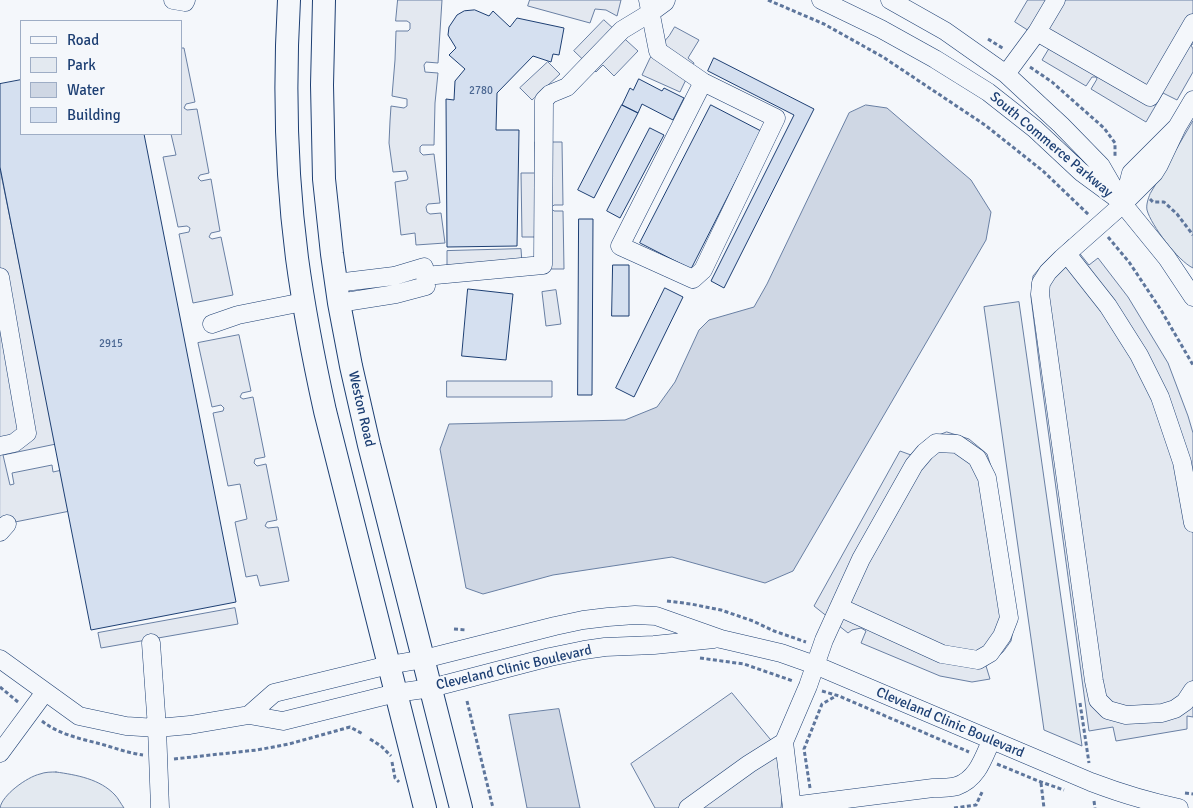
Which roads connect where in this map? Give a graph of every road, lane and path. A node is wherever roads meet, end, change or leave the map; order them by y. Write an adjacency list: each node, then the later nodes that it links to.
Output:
1 (172, 0): 2 (street)
2 (186, 0)
3 (289, 0): 22 (main road)
4 (324, 0): 21 (main road, Weston Road)
5 (666, 0): 10 (street)
6 (768, 0): 17 (path)
7 (821, 0): 16 (street, South Commerce Parkway)
8 (890, 0): 13 (street, South Commerce Parkway)
9 (1056, 0): 12 (street)
10 (649, 7): 14 (street); 21 (street)
11 (1193, 23): 12 (street)
12 (1037, 32): 13 (street)
13 (1006, 74): 16 (street, South Commerce Parkway)
14 (702, 82): 14 (street)
15 (1193, 100): 16 (street)
16 (1123, 204): 17 (street); 20 (street, South Commerce Parkway)
17 (1098, 226): 18 (street); 24 (path)
18 (1067, 254): 26 (street); 35 (street)
19 (0, 278): 25 (street)
20 (1191, 289)
21 (338, 293): 30 (main road, Weston Road)
22 (304, 302): 23 (street); 32 (main road)
23 (212, 324)
24 (1193, 365)
25 (0, 446)
26 (1193, 524)
27 (839, 607): 27 (street); 33 (street)
28 (721, 638): 30 (street, Cleveland Clinic Boulevard); 33 (street, Cleveland Clinic Boulevard); 34 (street, Cleveland Clinic Boulevard)
29 (151, 643): 41 (street)
30 (424, 659): 32 (street, Cleveland Clinic Boulevard); 34 (main road, Weston Road)
31 (0, 660): 36 (street)
32 (389, 665): 37 (main road); 40 (street, Cleveland Clinic Boulevard)
33 (815, 665): 42 (street, Cleveland Clinic Boulevard); 43 (street)
34 (431, 688): 37 (street, Cleveland Clinic Boulevard); 50 (main road, Weston Road)
35 (1193, 690)
36 (45, 692): 41 (street); 44 (street)
37 (396, 693): 40 (street, Cleveland Clinic Boulevard); 49 (main road)
38 (837, 696): 46 (path)
39 (467, 701): 51 (path)
40 (249, 715): 41 (street)
41 (157, 728): 48 (street)
42 (992, 741): 46 (street); 54 (street, Cleveland Clinic Boulevard)
43 (784, 742): 47 (street); 52 (street)
44 (0, 752)
45 (1094, 800): 53 (path)
46 (812, 803): 47 (street)
47 (792, 807)
48 (160, 808)
49 (425, 808)
50 (461, 808)
51 (493, 808)
52 (688, 808)
53 (1095, 808)
54 (1179, 808)

